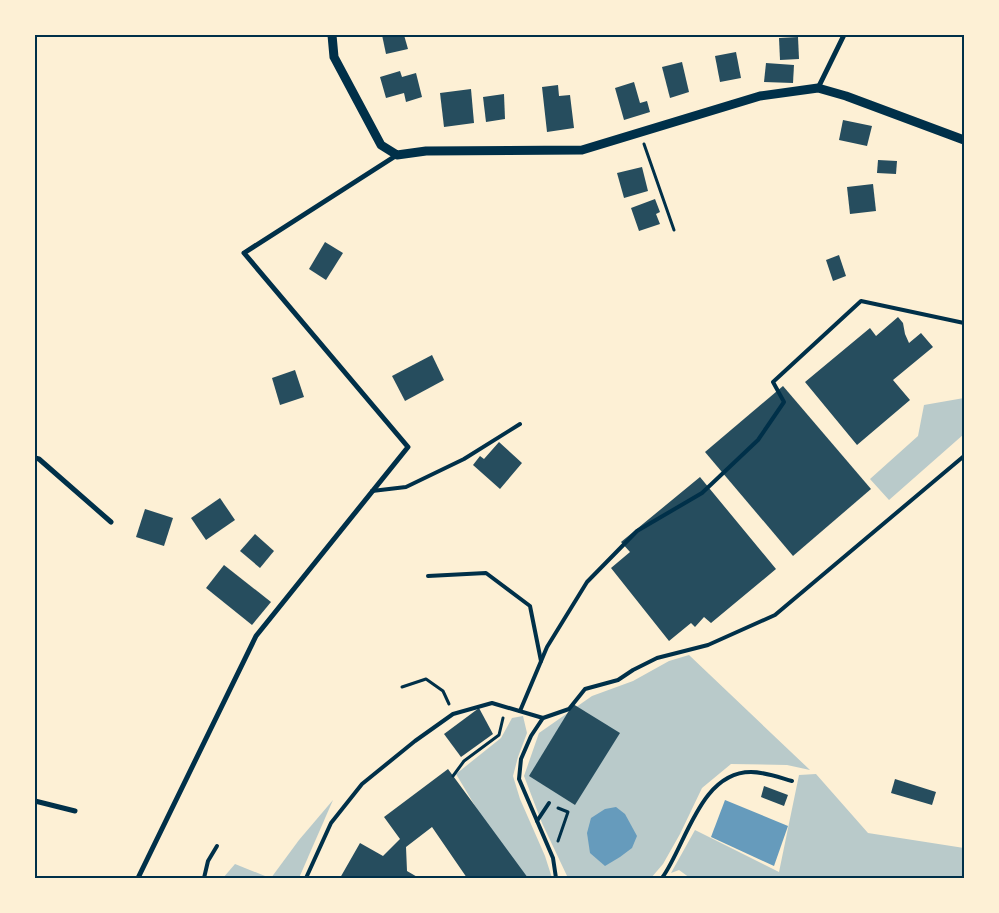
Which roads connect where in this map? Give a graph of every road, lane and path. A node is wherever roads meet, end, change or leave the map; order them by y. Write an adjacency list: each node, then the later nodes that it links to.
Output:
1 (332, 35): 6 (street)
2 (844, 35): 3 (street)
3 (818, 88): 4 (street); 5 (street)
4 (639, 132): 6 (street); 7 (path)
5 (964, 140)
6 (396, 155): 12 (street)
7 (674, 230)
8 (964, 323): 15 (lane)
9 (520, 424): 12 (lane)
10 (964, 456): 20 (lane)
11 (35, 458): 13 (street)
12 (372, 491): 30 (street)
13 (111, 522)
14 (428, 576): 15 (lane)
15 (541, 662): 18 (lane)
16 (402, 687): 19 (path)
17 (506, 708): 18 (lane); 19 (lane); 21 (path)
18 (520, 711): 20 (lane)
19 (453, 714): 32 (lane)
20 (543, 718): 27 (lane)
21 (453, 776)
22 (792, 780): 34 (lane)
23 (35, 801): 25 (street)
24 (548, 803): 27 (lane)
25 (75, 811)
26 (568, 812): 29 (path)
27 (537, 821): 29 (lane)
28 (217, 846): 31 (lane)
29 (552, 858): 33 (lane)
30 (138, 878)
31 (204, 878)
32 (306, 878)
33 (556, 878)
34 (662, 878)

